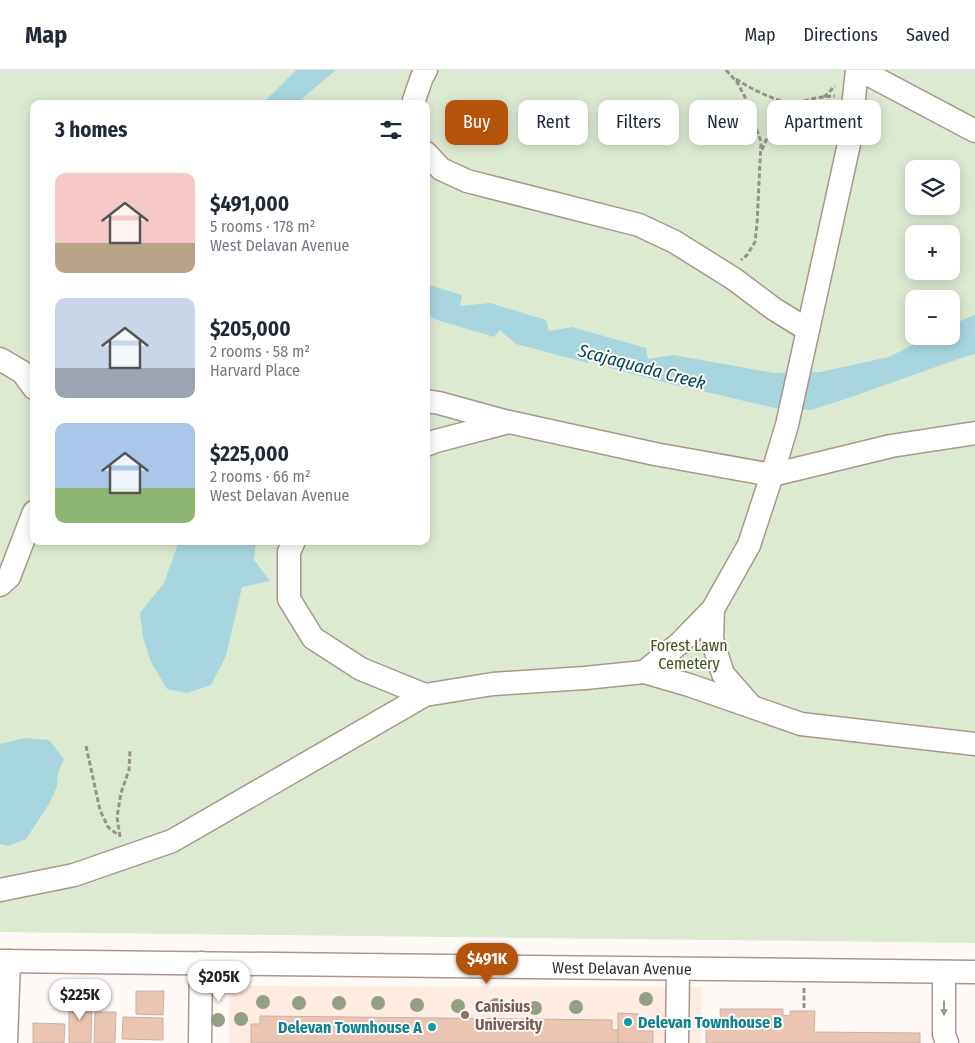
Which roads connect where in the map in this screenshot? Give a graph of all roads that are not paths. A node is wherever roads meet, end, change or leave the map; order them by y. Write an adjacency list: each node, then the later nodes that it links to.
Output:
1 (426, 70): 3 (street)
2 (859, 70): 4 (street); 6 (street)
3 (414, 100)
4 (975, 132)
5 (430, 158): 6 (street)
6 (808, 330): 13 (street)
7 (0, 359): 8 (street)
8 (30, 383)
9 (430, 402): 10 (street)
10 (508, 422): 12 (street); 13 (street)
11 (975, 433): 13 (street)
12 (430, 443)
13 (772, 475): 17 (street)
14 (30, 522): 16 (street)
15 (292, 545): 19 (street)
16 (0, 586)
17 (714, 609): 18 (street); 20 (street)
18 (644, 672): 19 (street); 20 (street)
19 (425, 695): 22 (street)
20 (753, 708): 21 (street)
21 (975, 744)
22 (0, 890)
23 (5, 961): 24 (street, West Delavan Avenue); 28 (street)
24 (201, 963): 25 (street, West Delavan Avenue); 29 (street)
25 (678, 969): 26 (street, West Delavan Avenue); 30 (street)
26 (944, 972): 27 (street, West Delavan Avenue); 31 (street, one-way to 31)
27 (975, 972)
28 (6, 1043)
29 (200, 1043)
30 (677, 1043)
31 (947, 1043)

